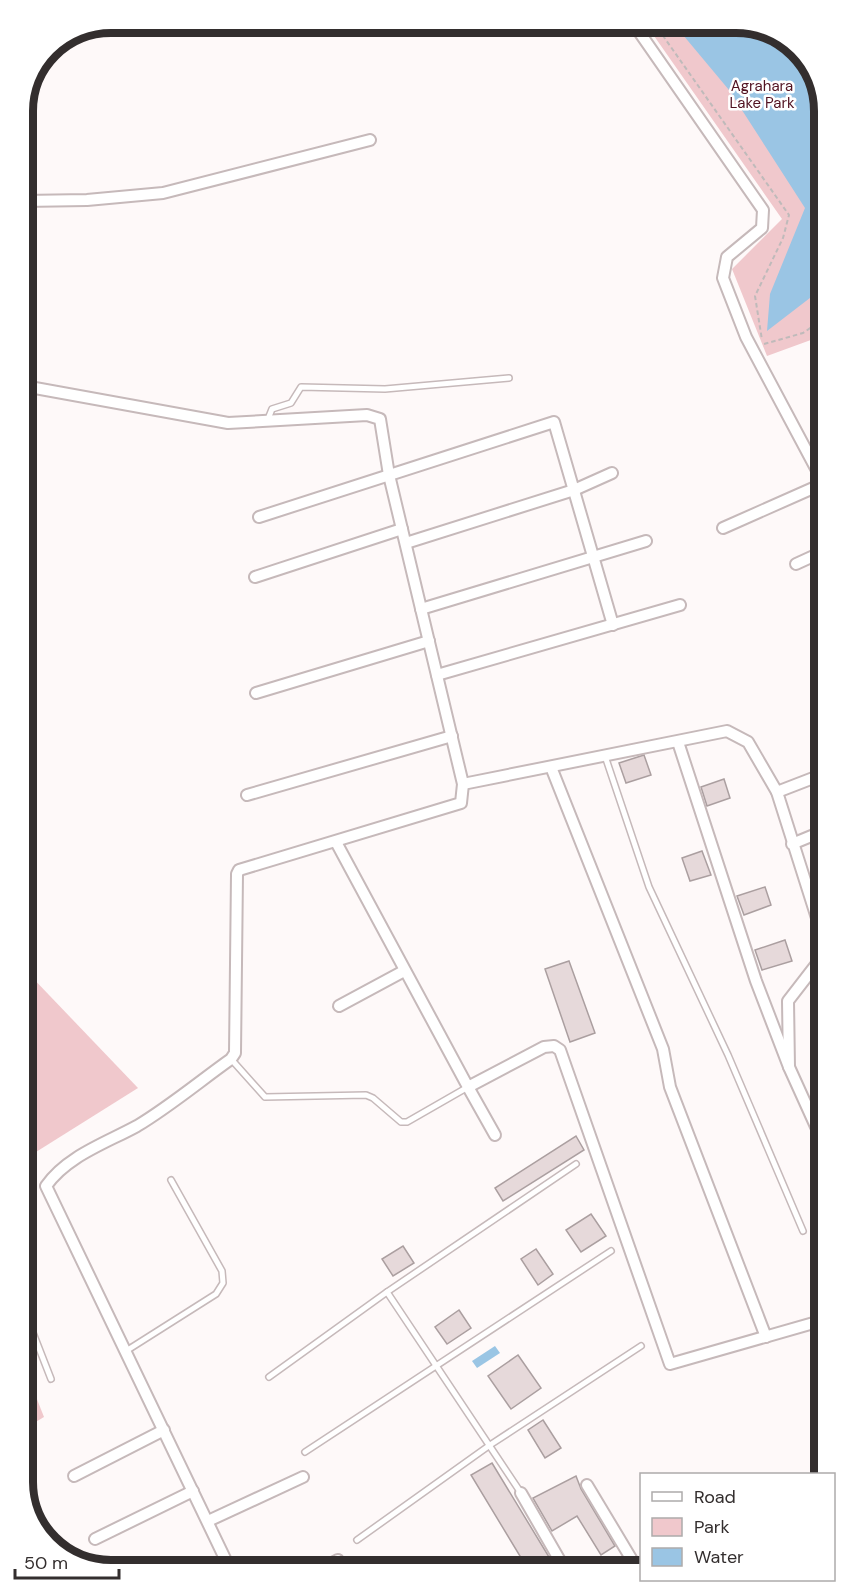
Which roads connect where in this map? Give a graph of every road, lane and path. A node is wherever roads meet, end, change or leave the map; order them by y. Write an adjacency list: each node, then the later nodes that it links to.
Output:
1 (640, 33): 9 (street)
2 (661, 33): 5 (path)
3 (370, 140): 4 (street)
4 (33, 201)
5 (814, 325)
6 (509, 378): 8 (lane)
7 (33, 388): 8 (street)
8 (267, 422): 11 (street)
9 (814, 465)
10 (612, 473): 13 (street)
11 (389, 475): 13 (street); 14 (street); 16 (street)
12 (814, 488): 15 (street)
13 (574, 490): 18 (street); 20 (street)
14 (259, 517)
15 (723, 528)
16 (402, 529): 18 (street); 22 (street)
17 (646, 541): 20 (street)
18 (406, 543): 24 (street)
19 (814, 556): 21 (street)
20 (593, 557): 24 (street); 25 (street)
21 (796, 564)
22 (255, 577)
23 (680, 605): 25 (street)
24 (421, 609): 26 (street)
25 (613, 625): 27 (street)
26 (429, 641): 27 (street); 28 (street)
27 (437, 675): 29 (street)
28 (256, 693)
29 (452, 736): 34 (street); 36 (street)
30 (678, 742): 31 (street); 35 (street); 45 (street)
31 (604, 754): 32 (street); 51 (lane)
32 (551, 767): 34 (street); 56 (street)
33 (814, 778): 35 (street)
34 (463, 784): 38 (street)
35 (777, 792): 39 (street)
36 (247, 795)
37 (814, 835): 39 (street)
38 (336, 842): 42 (street); 44 (street)
39 (792, 844): 40 (street)
40 (814, 904)
41 (814, 967): 45 (street)
42 (404, 971): 43 (street); 46 (street)
43 (339, 1006)
44 (231, 1059): 46 (lane); 58 (street)
45 (789, 1066): 47 (street)
46 (468, 1088): 48 (street); 56 (street)
47 (814, 1122)
48 (495, 1135)
49 (576, 1164): 53 (lane)
50 (171, 1180): 58 (lane)
51 (803, 1231)
52 (611, 1251): 59 (lane)
53 (387, 1292): 59 (lane); 60 (lane)
54 (814, 1323): 56 (street)
55 (33, 1333): 61 (lane)
56 (766, 1337)
57 (641, 1346): 63 (lane)
58 (126, 1351): 62 (street)
59 (436, 1365): 63 (lane); 64 (lane)
60 (269, 1377)
61 (51, 1379)
62 (164, 1430): 65 (street); 68 (street)
63 (490, 1445): 69 (lane); 72 (lane)
64 (305, 1452)
65 (74, 1476)
66 (303, 1477): 70 (street)
67 (587, 1485): 75 (street)
68 (193, 1491): 70 (street); 71 (street)
69 (521, 1493): 74 (street)
70 (208, 1521): 73 (street)
71 (95, 1539)
72 (357, 1540)
73 (226, 1560)
74 (560, 1560)
75 (632, 1560)

